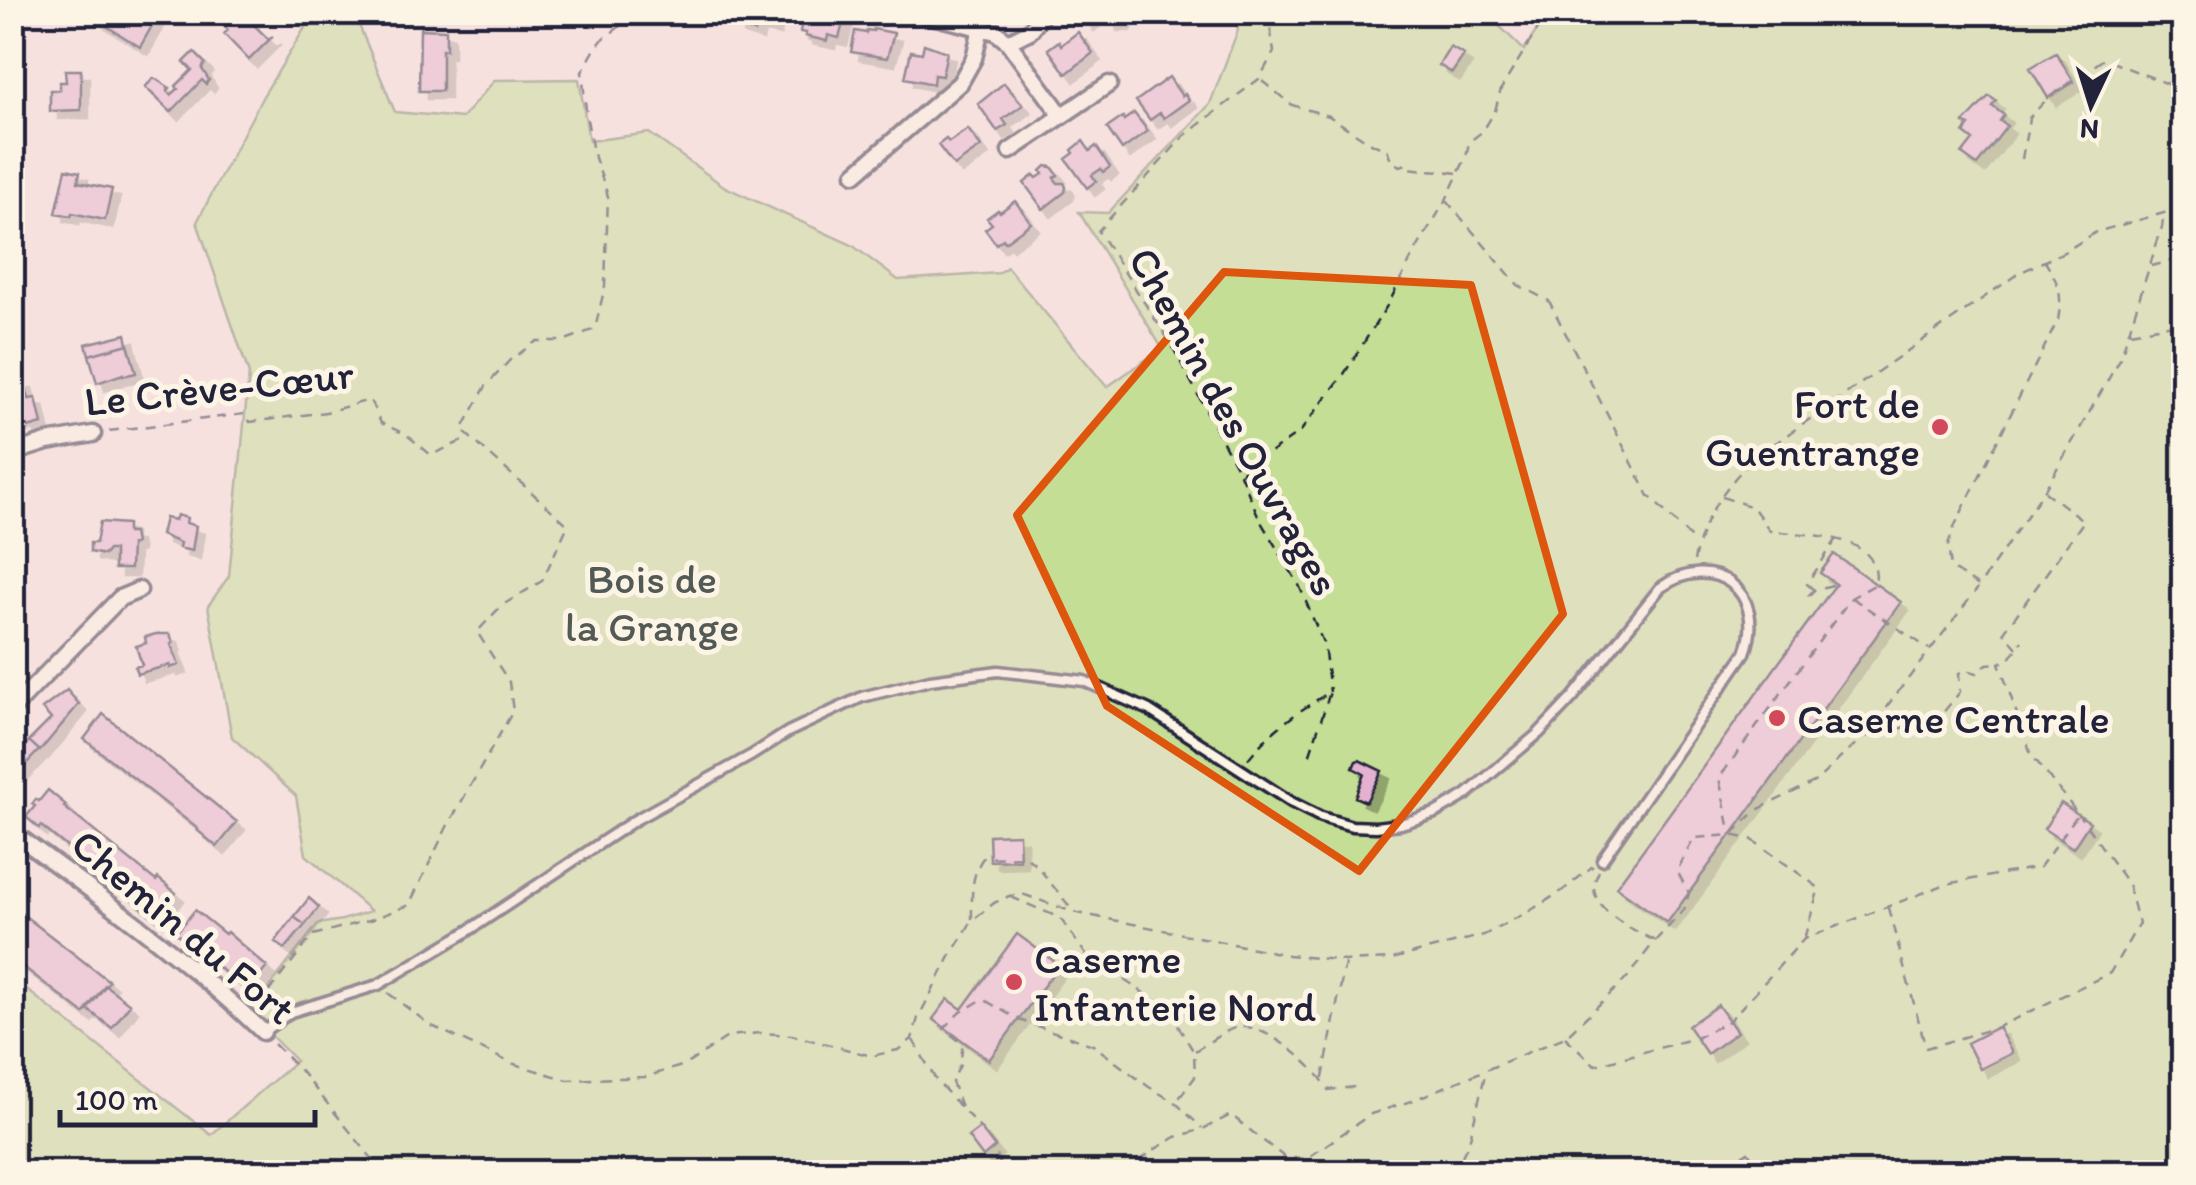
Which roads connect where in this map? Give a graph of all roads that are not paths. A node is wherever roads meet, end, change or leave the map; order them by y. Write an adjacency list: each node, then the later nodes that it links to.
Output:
1 (916, 12): 3 (street)
2 (1044, 12): 4 (street)
3 (982, 28): 4 (street); 8 (street)
4 (1008, 42): 6 (street)
5 (1109, 84): 6 (street)
6 (1062, 116): 7 (street)
7 (1010, 151)
8 (855, 174)
9 (92, 434): 10 (street, Le Crève-Cœur)
10 (12, 453)
11 (139, 590): 12 (street)
12 (12, 709)
13 (12, 832): 15 (street, Chemin du Fort)
14 (1602, 860): 15 (lane)
15 (263, 1032)

